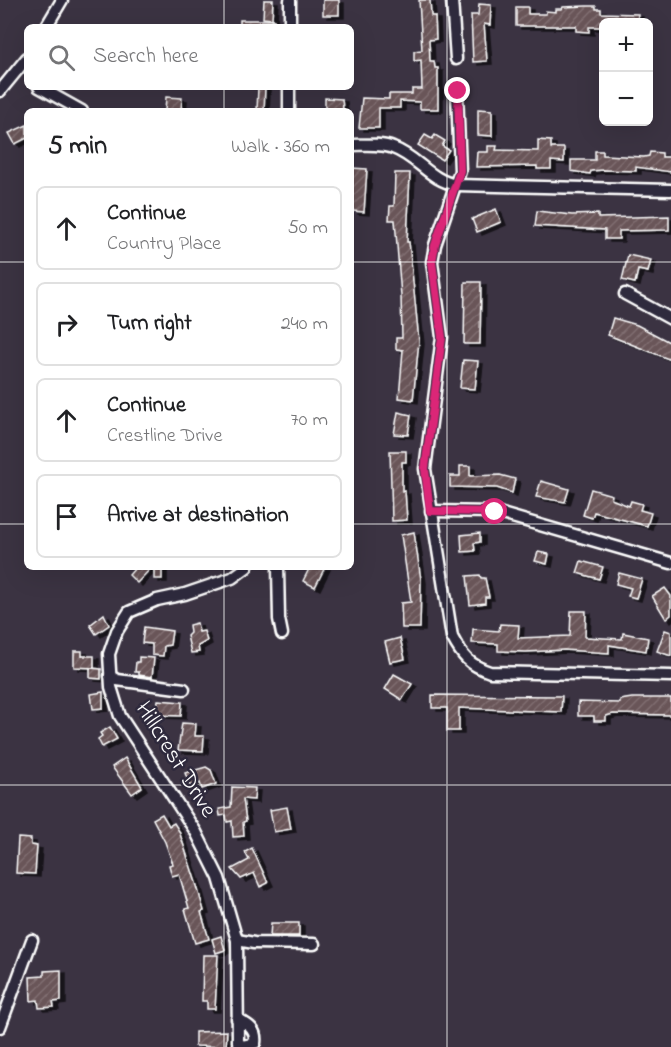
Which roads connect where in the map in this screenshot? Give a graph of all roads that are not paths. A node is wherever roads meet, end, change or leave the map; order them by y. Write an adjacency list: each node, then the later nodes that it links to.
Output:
1 (62, 0): 4 (street)
2 (291, 0): 5 (street)
3 (452, 0): 6 (street)
4 (48, 24)
5 (290, 24)
6 (456, 59)
7 (24, 62): 8 (street)
8 (16, 74): 9 (street); 12 (street)
9 (24, 79)
10 (44, 90): 14 (street)
11 (289, 90): 15 (street)
12 (0, 91)
13 (458, 91): 17 (street)
14 (76, 108)
15 (289, 108)
16 (354, 145): 17 (street)
17 (457, 185): 18 (street); 21 (street)
18 (671, 190)
19 (626, 294): 20 (street)
20 (671, 319)
21 (430, 511): 22 (street); 27 (street)
22 (671, 563)
23 (243, 570): 26 (street, Hillcrest Drive)
24 (278, 570): 25 (street)
25 (282, 634)
26 (110, 676): 28 (street); 30 (street, Hillcrest Drive)
27 (671, 676)
28 (184, 689)
29 (32, 940): 33 (street)
30 (237, 940): 31 (street); 32 (street, Hillcrest Drive)
31 (314, 945)
32 (237, 1019)
33 (0, 1027)

